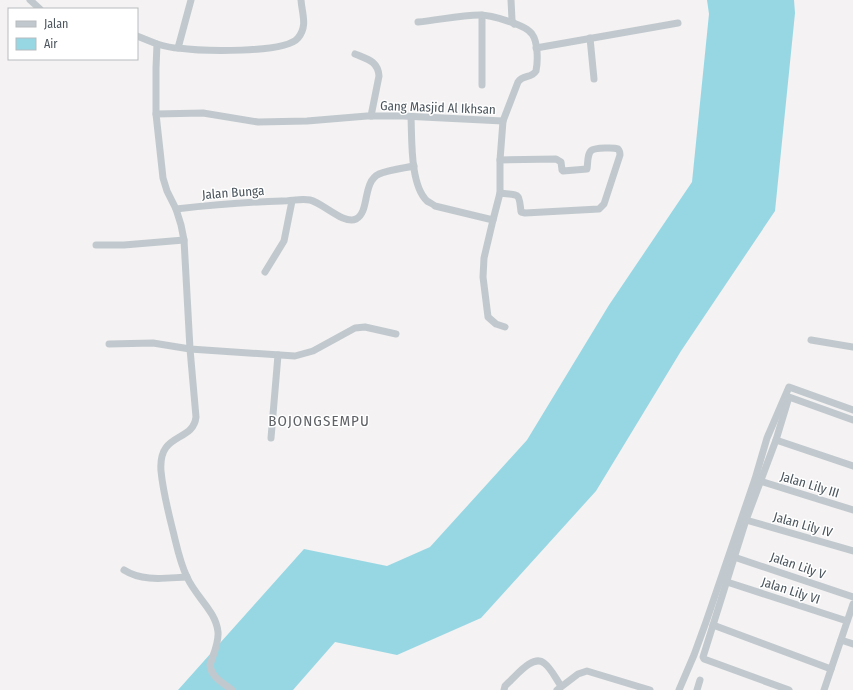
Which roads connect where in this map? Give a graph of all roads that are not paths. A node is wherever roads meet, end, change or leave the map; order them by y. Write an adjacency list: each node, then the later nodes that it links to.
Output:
1 (30, 0): 5 (street)
2 (191, 0): 13 (street)
3 (301, 0): 13 (street)
4 (511, 0): 8 (street)
5 (39, 8)
6 (482, 15): 7 (street); 8 (street); 17 (street)
7 (418, 22)
8 (514, 24): 14 (street)
9 (678, 24): 11 (street)
10 (138, 36): 12 (street)
11 (590, 38): 14 (street); 16 (street)
12 (157, 44): 13 (street); 18 (street)
13 (178, 48)
14 (536, 48): 21 (street)
15 (355, 54): 19 (street, Gang Masjid Al Ikhsan)
16 (594, 79)
17 (482, 85)
18 (156, 114): 19 (street, Gang Masjid Al Ikhsan); 26 (street)
19 (371, 116): 20 (street, Gang Masjid Al Ikhsan)
20 (411, 117): 21 (street, Gang Masjid Al Ikhsan); 23 (street)
21 (503, 121): 22 (street)
22 (500, 160): 24 (street); 24 (street)
23 (414, 166): 25 (street, Jalan Bunga); 27 (street)
24 (500, 193): 27 (street)
25 (292, 201): 26 (street, Jalan Bunga); 30 (street)
26 (176, 209): 28 (street)
27 (493, 220): 31 (street)
28 (184, 240): 29 (street); 36 (street)
29 (96, 245)
30 (265, 272)
31 (505, 327)
32 (396, 334): 37 (street)
33 (811, 340): 35 (street)
34 (109, 344): 36 (street)
35 (853, 347)
36 (190, 349): 37 (street); 49 (street)
37 (278, 355): 40 (street)
38 (853, 410): 63 (street)
39 (853, 420): 41 (street)
40 (271, 438)
41 (776, 440): 42 (street); 43 (street)
42 (853, 466)
43 (760, 481): 44 (street, Jalan Lily III); 45 (street)
44 (853, 510)
45 (746, 520): 46 (street, Jalan Lily IV); 47 (street)
46 (853, 551)
47 (734, 557): 50 (street); 51 (street, Jalan Lily V)
48 (124, 570): 49 (street)
49 (187, 577): 60 (street)
50 (727, 582): 53 (street, Jalan Lily VI); 54 (street)
51 (853, 597)
52 (853, 604): 53 (street)
53 (847, 621): 55 (street)
54 (713, 625): 57 (street); 65 (street)
55 (841, 640): 56 (street); 57 (street)
56 (853, 644)
57 (831, 669): 66 (street)
58 (700, 680): 64 (street)
59 (559, 688): 61 (street); 62 (street)
60 (232, 690)
61 (504, 690)
62 (650, 690)
63 (679, 690)
64 (696, 690)
65 (789, 690)
66 (824, 690)

